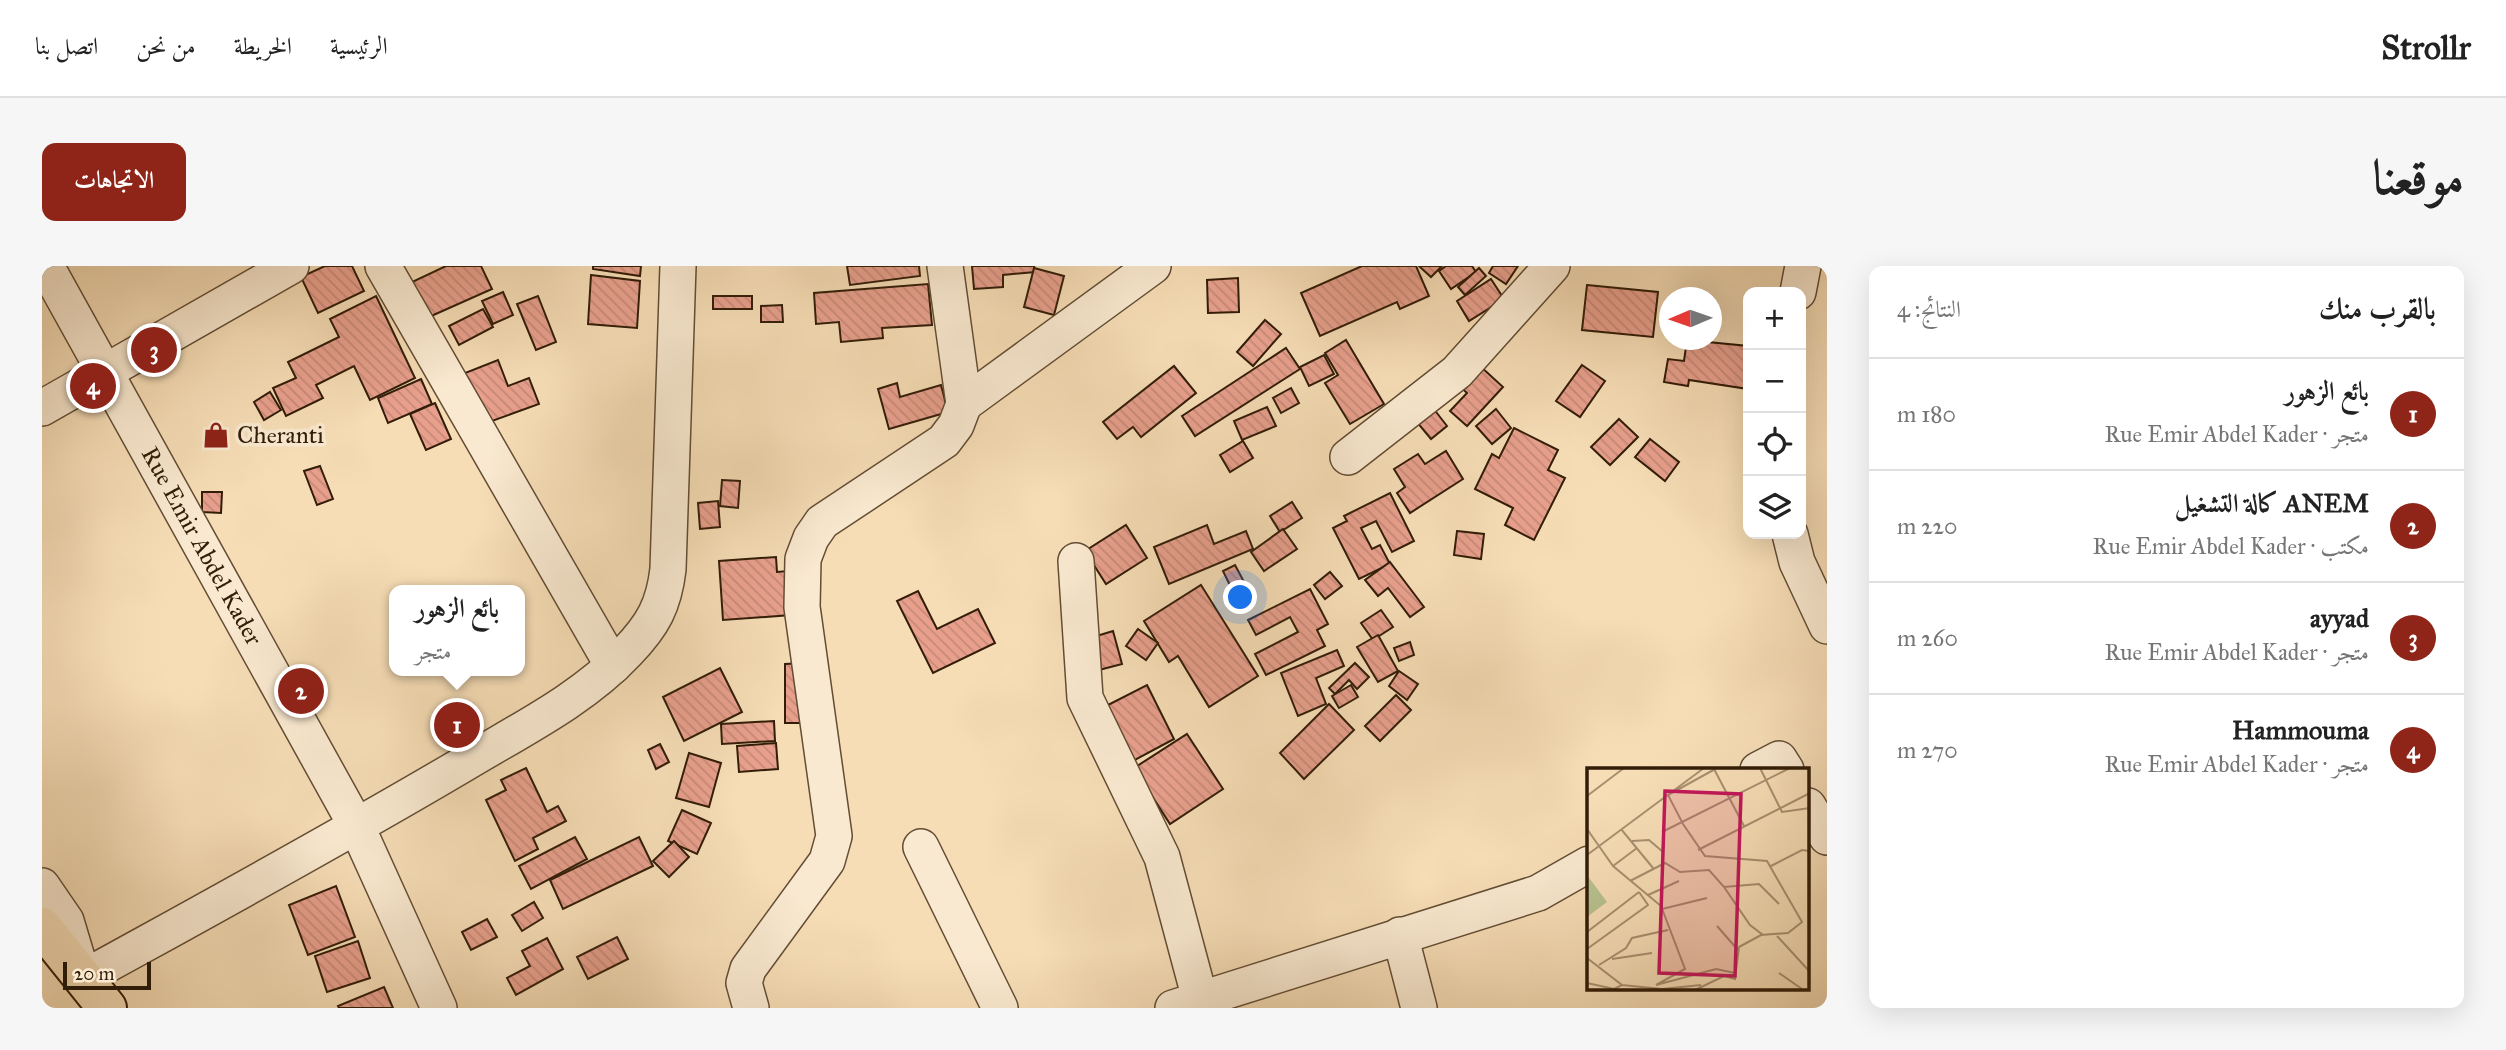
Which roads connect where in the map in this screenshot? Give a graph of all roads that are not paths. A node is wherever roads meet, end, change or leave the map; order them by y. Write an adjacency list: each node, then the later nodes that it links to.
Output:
1 (46, 266): 10 (street, Rue Emir Abdel Kader)
2 (291, 266): 10 (street)
3 (383, 266): 17 (street)
4 (678, 266): 17 (street)
5 (945, 266): 11 (street)
6 (1153, 266): 11 (street)
7 (1552, 266): 13 (street)
8 (1803, 266): 9 (street)
9 (1799, 287)
10 (105, 372): 12 (street); 21 (street, Rue Emir Abdel Kader)
11 (964, 404): 32 (street)
12 (42, 408)
13 (1348, 457)
14 (1791, 539): 16 (street)
15 (1076, 561): 29 (street)
16 (1827, 626)
17 (613, 666): 21 (street)
18 (1762, 768): 19 (street)
19 (1785, 768)
20 (1810, 809): 22 (street)
21 (358, 827): 28 (street); 31 (street, Rue Emir Abdel Kader)
22 (1827, 837)
23 (921, 847): 33 (street)
24 (1587, 865): 27 (street)
25 (42, 886): 28 (street)
26 (42, 927): 28 (main road)
27 (1400, 935): 29 (street); 34 (street)
28 (83, 978): 30 (main road)
29 (1187, 1004)
30 (107, 1008)
31 (439, 1008)
32 (751, 1008)
33 (999, 1008)
34 (1419, 1008)

